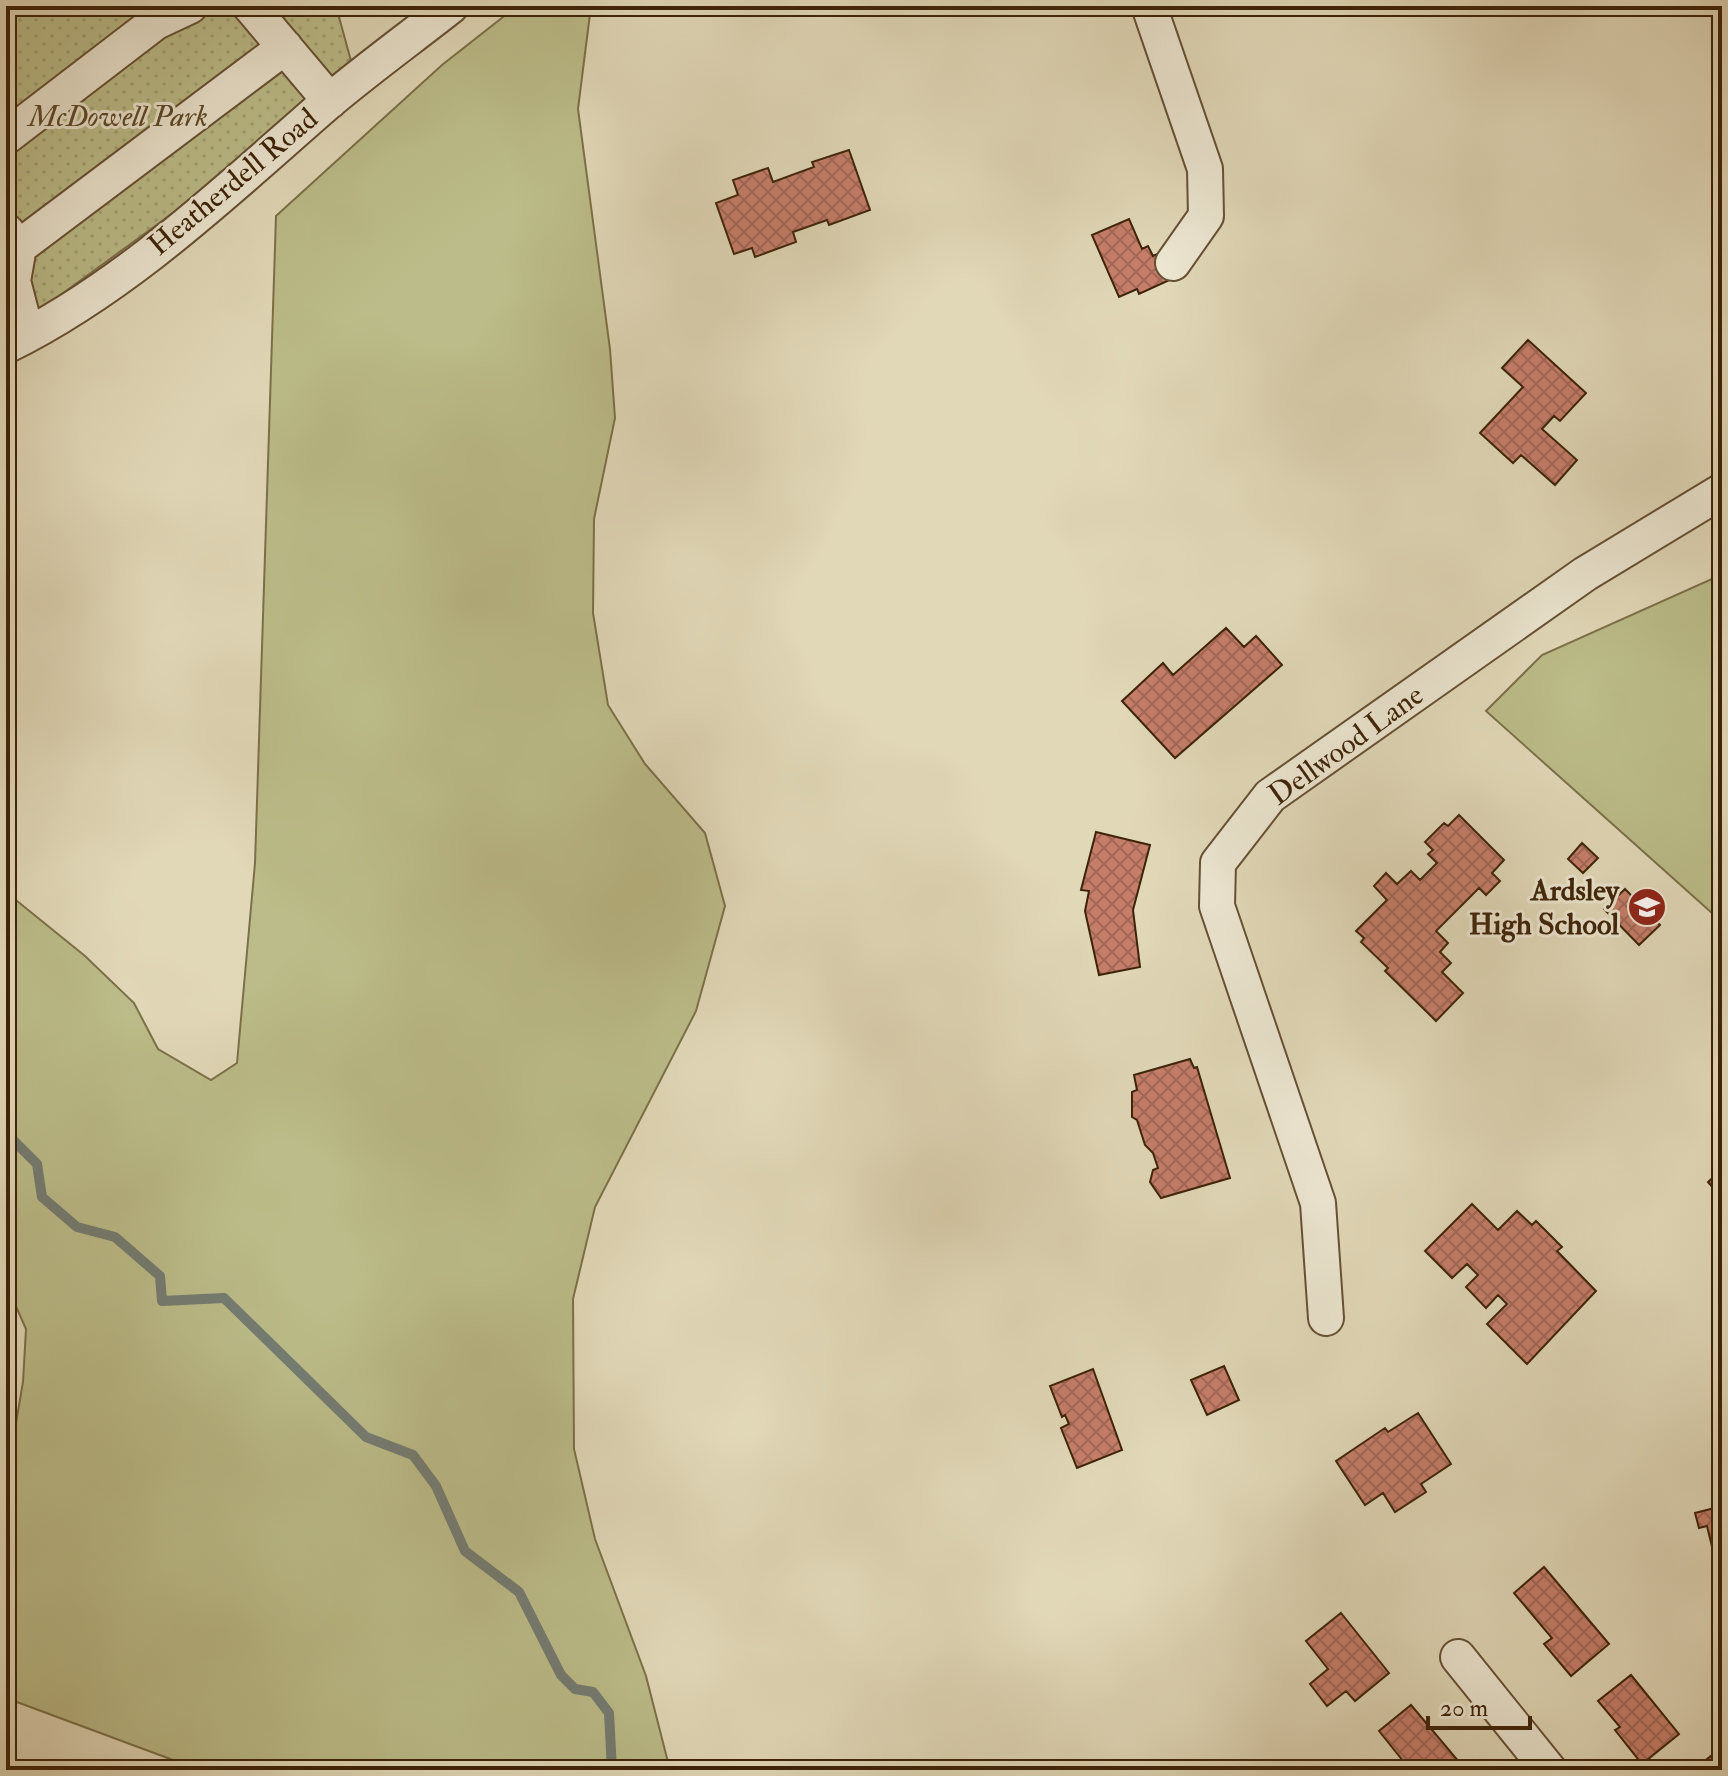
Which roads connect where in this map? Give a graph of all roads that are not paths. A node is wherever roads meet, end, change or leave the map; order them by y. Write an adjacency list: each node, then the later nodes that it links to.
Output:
1 (190, 6): 7 (street)
2 (250, 6): 5 (street)
3 (451, 6): 6 (street, Heatherdell Road)
4 (1149, 6): 9 (street)
5 (285, 47): 6 (street); 8 (street)
6 (330, 101): 10 (street, Heatherdell Road)
7 (6, 137)
8 (13, 239): 10 (street)
9 (1173, 263)
10 (16, 340)
11 (1722, 491): 12 (street, Dellwood Lane)
12 (1326, 1318)
13 (1458, 1657): 14 (street)
14 (1549, 1770)

